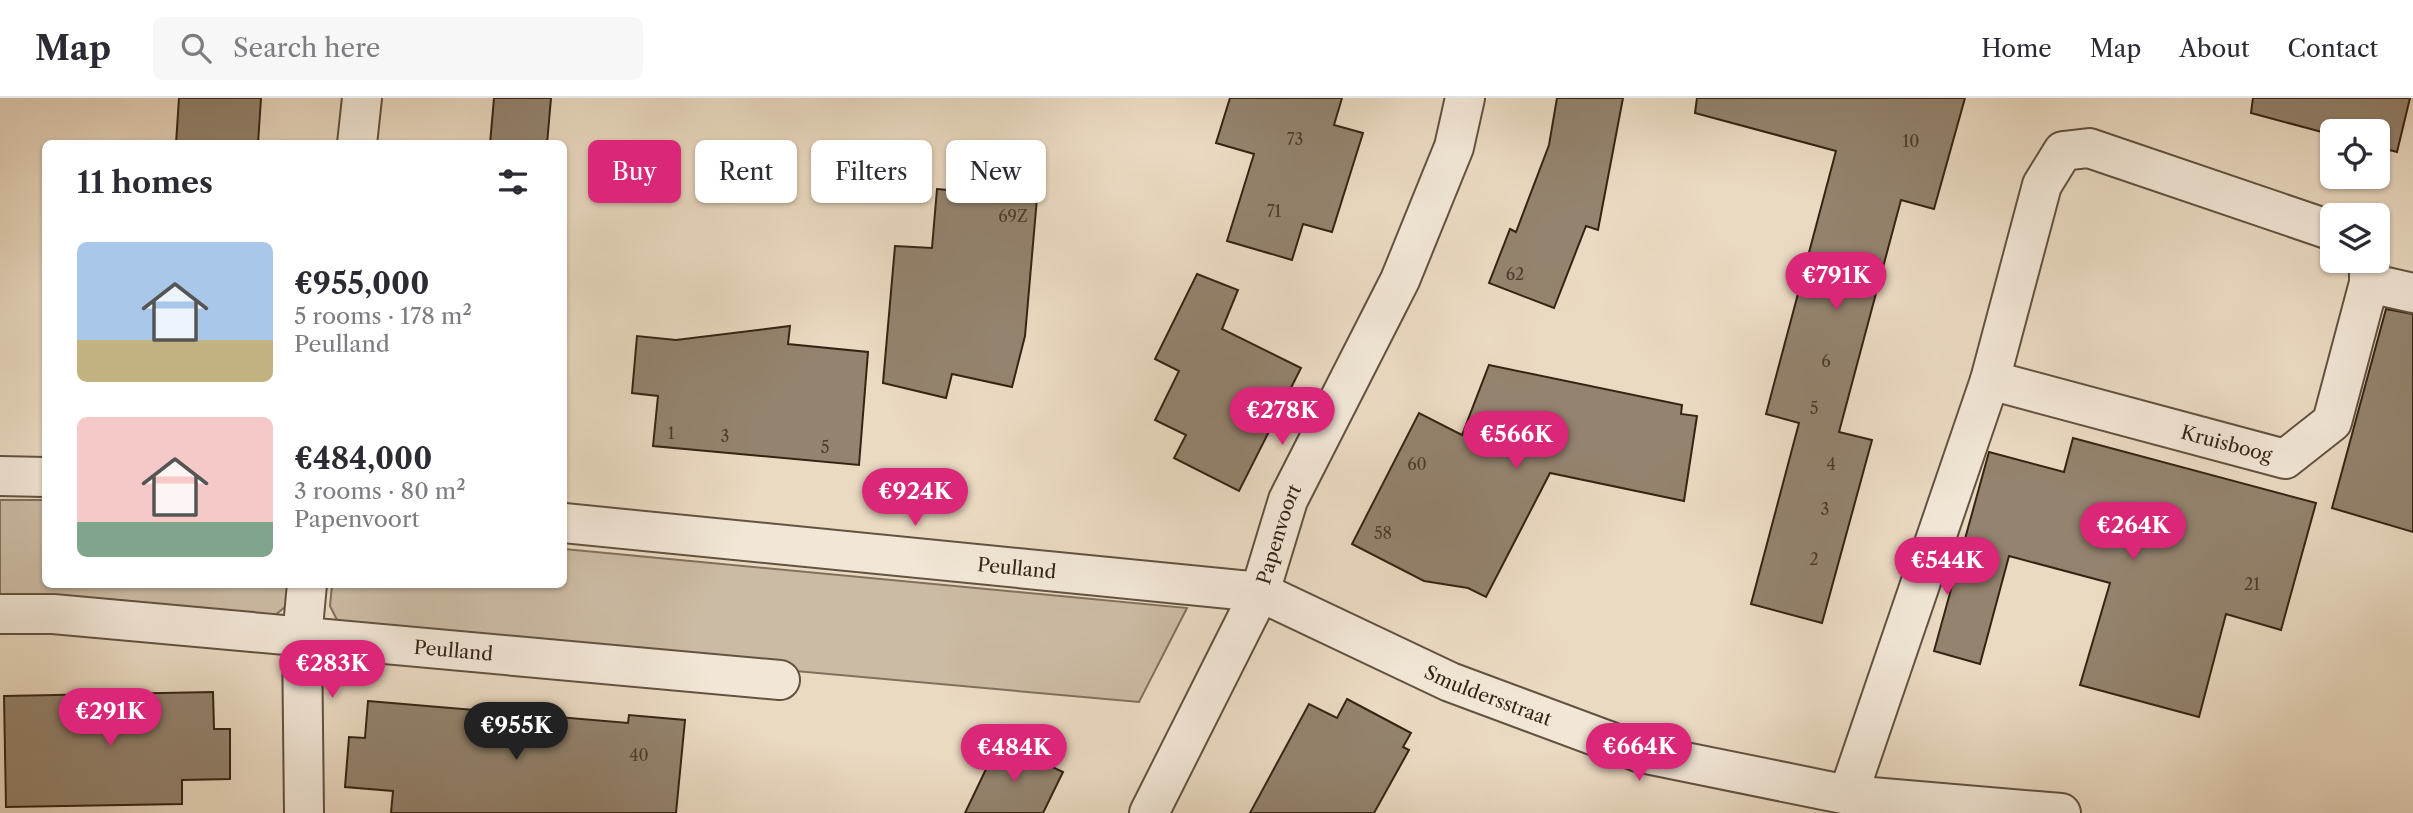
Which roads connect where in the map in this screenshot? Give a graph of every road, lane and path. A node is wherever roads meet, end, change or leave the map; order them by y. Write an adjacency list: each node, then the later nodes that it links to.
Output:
1 (362, 98): 3 (street)
2 (1465, 98): 13 (street, Papenvoort)
3 (357, 140)
4 (2320, 227): 8 (street)
5 (2369, 273): 8 (street, Kruisboog)
6 (2371, 273): 7 (street)
7 (2413, 293)
8 (1990, 380): 17 (street)
9 (0, 476): 10 (street)
10 (42, 477)
11 (567, 523): 13 (street, Peulland)
12 (307, 588): 15 (street)
13 (1260, 592): 17 (street, Smuldersstraat); 19 (street, Papenvoort)
14 (0, 614): 15 (street, Peulland)
15 (302, 638): 16 (street, Peulland); 18 (street)
16 (780, 680)
17 (1848, 794): 20 (street, Smuldersstraat)
18 (304, 813)
19 (1149, 813)
20 (2061, 813)

